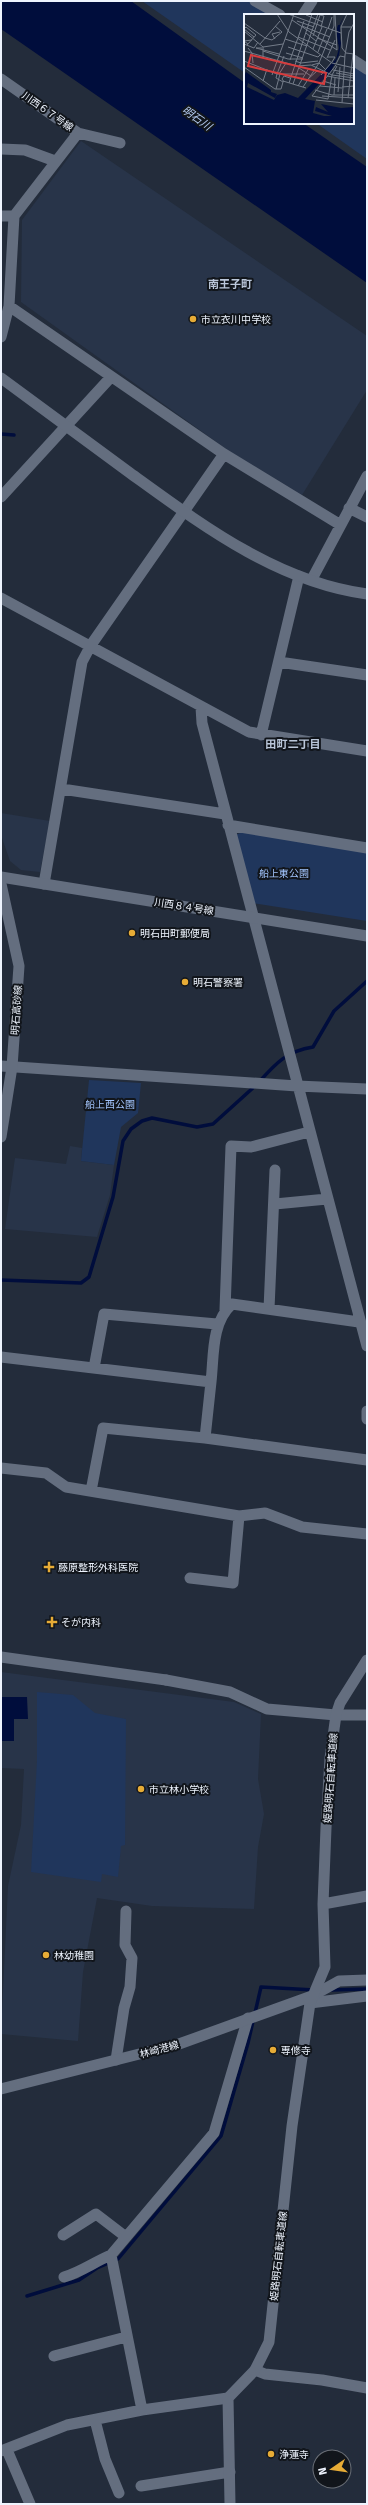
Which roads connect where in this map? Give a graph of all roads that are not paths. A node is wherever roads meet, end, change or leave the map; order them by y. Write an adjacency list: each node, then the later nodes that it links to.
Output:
1 (255, 1): 3 (street)
2 (312, 1): 4 (street)
3 (278, 14)
4 (304, 14)
5 (354, 61): 6 (street)
6 (367, 69)
7 (1, 79): 8 (street, 川西６７号線)
8 (78, 133): 9 (street, 川西６７号線); 11 (street)
9 (120, 143)
10 (1, 149): 11 (street)
11 (55, 161): 13 (street)
12 (1, 216): 13 (street)
13 (14, 216): 14 (street)
14 (9, 306): 15 (street); 16 (street)
15 (1, 337)
16 (111, 377): 18 (street); 19 (street)
17 (1, 378): 18 (street)
18 (66, 426): 21 (street); 23 (street)
19 (224, 454): 23 (street); 25 (street)
20 (367, 476): 22 (street)
21 (1, 497)
22 (349, 508): 24 (street); 25 (street)
23 (183, 511): 26 (street); 30 (street)
24 (367, 517)
25 (339, 524): 27 (street)
26 (299, 576): 27 (street); 31 (street)
27 (312, 580): 28 (street)
28 (367, 594)
29 (1, 598): 30 (street)
30 (91, 645): 33 (street); 36 (street)
31 (279, 662): 32 (street); 34 (street)
32 (367, 675)
33 (202, 707): 34 (street); 37 (street)
34 (261, 735): 35 (street)
35 (367, 751)
36 (62, 789): 37 (street); 41 (street)
37 (227, 820): 38 (street); 42 (street)
38 (367, 848)
39 (1, 877): 41 (street, 川西８４号線)
40 (1, 884): 44 (street, 明石高砂線)
41 (44, 884): 42 (street, 川西８４号線)
42 (252, 918): 43 (street, 川西８４号線); 45 (street)
43 (367, 936)
44 (7, 1067): 45 (street); 48 (street, 明石高砂線)
45 (297, 1086): 46 (street); 47 (street)
46 (367, 1089)
47 (309, 1132): 50 (street); 53 (street)
48 (1, 1137)
49 (275, 1170): 51 (street)
50 (327, 1199): 51 (street); 54 (street)
51 (275, 1204): 52 (street)
52 (269, 1309): 53 (street); 54 (street)
53 (225, 1310): 55 (street)
54 (359, 1322): 56 (street)
55 (217, 1324): 58 (street); 59 (street)
56 (367, 1346)
57 (1, 1357): 58 (street)
58 (94, 1368): 59 (street)
59 (211, 1382): 62 (street)
60 (367, 1410): 61 (street)
61 (367, 1419)
62 (205, 1438): 63 (street); 65 (street)
63 (367, 1460)
64 (1, 1468): 65 (street)
65 (91, 1491): 66 (street)
66 (239, 1516): 67 (street); 68 (street)
67 (367, 1534)
68 (190, 1578)
69 (1, 1657): 71 (street)
70 (367, 1660): 71 (street, 姫路明石自転車道線)
71 (336, 1715): 72 (street); 74 (street, 姫路明石自転車道線)
72 (367, 1715)
73 (367, 1896): 74 (street)
74 (323, 1904): 77 (street)
75 (126, 1911): 80 (street)
76 (367, 1980): 77 (street, 林崎港線)
77 (313, 1995): 78 (street); 79 (street, 林崎港線); 88 (street, 姫路明石自転車道線)
78 (367, 1996)
79 (248, 2018): 80 (street, 林崎港線); 83 (street)
80 (116, 2060): 81 (street, 林崎港線)
81 (1, 2089)
82 (64, 2235): 83 (street)
83 (126, 2237): 84 (street)
84 (111, 2255): 85 (street); 86 (street)
85 (64, 2278)
86 (126, 2337): 87 (street); 91 (street)
87 (54, 2356)
88 (255, 2370): 89 (street); 90 (street, 姫路明石自転車道線)
89 (367, 2388)
90 (228, 2398): 91 (street); 94 (street)
91 (142, 2410): 92 (street)
92 (95, 2420): 93 (street); 96 (street)
93 (4, 2451): 97 (street)
94 (230, 2472): 95 (street); 98 (street)
95 (141, 2486)
96 (119, 2493)
97 (30, 2504)
98 (230, 2504)

